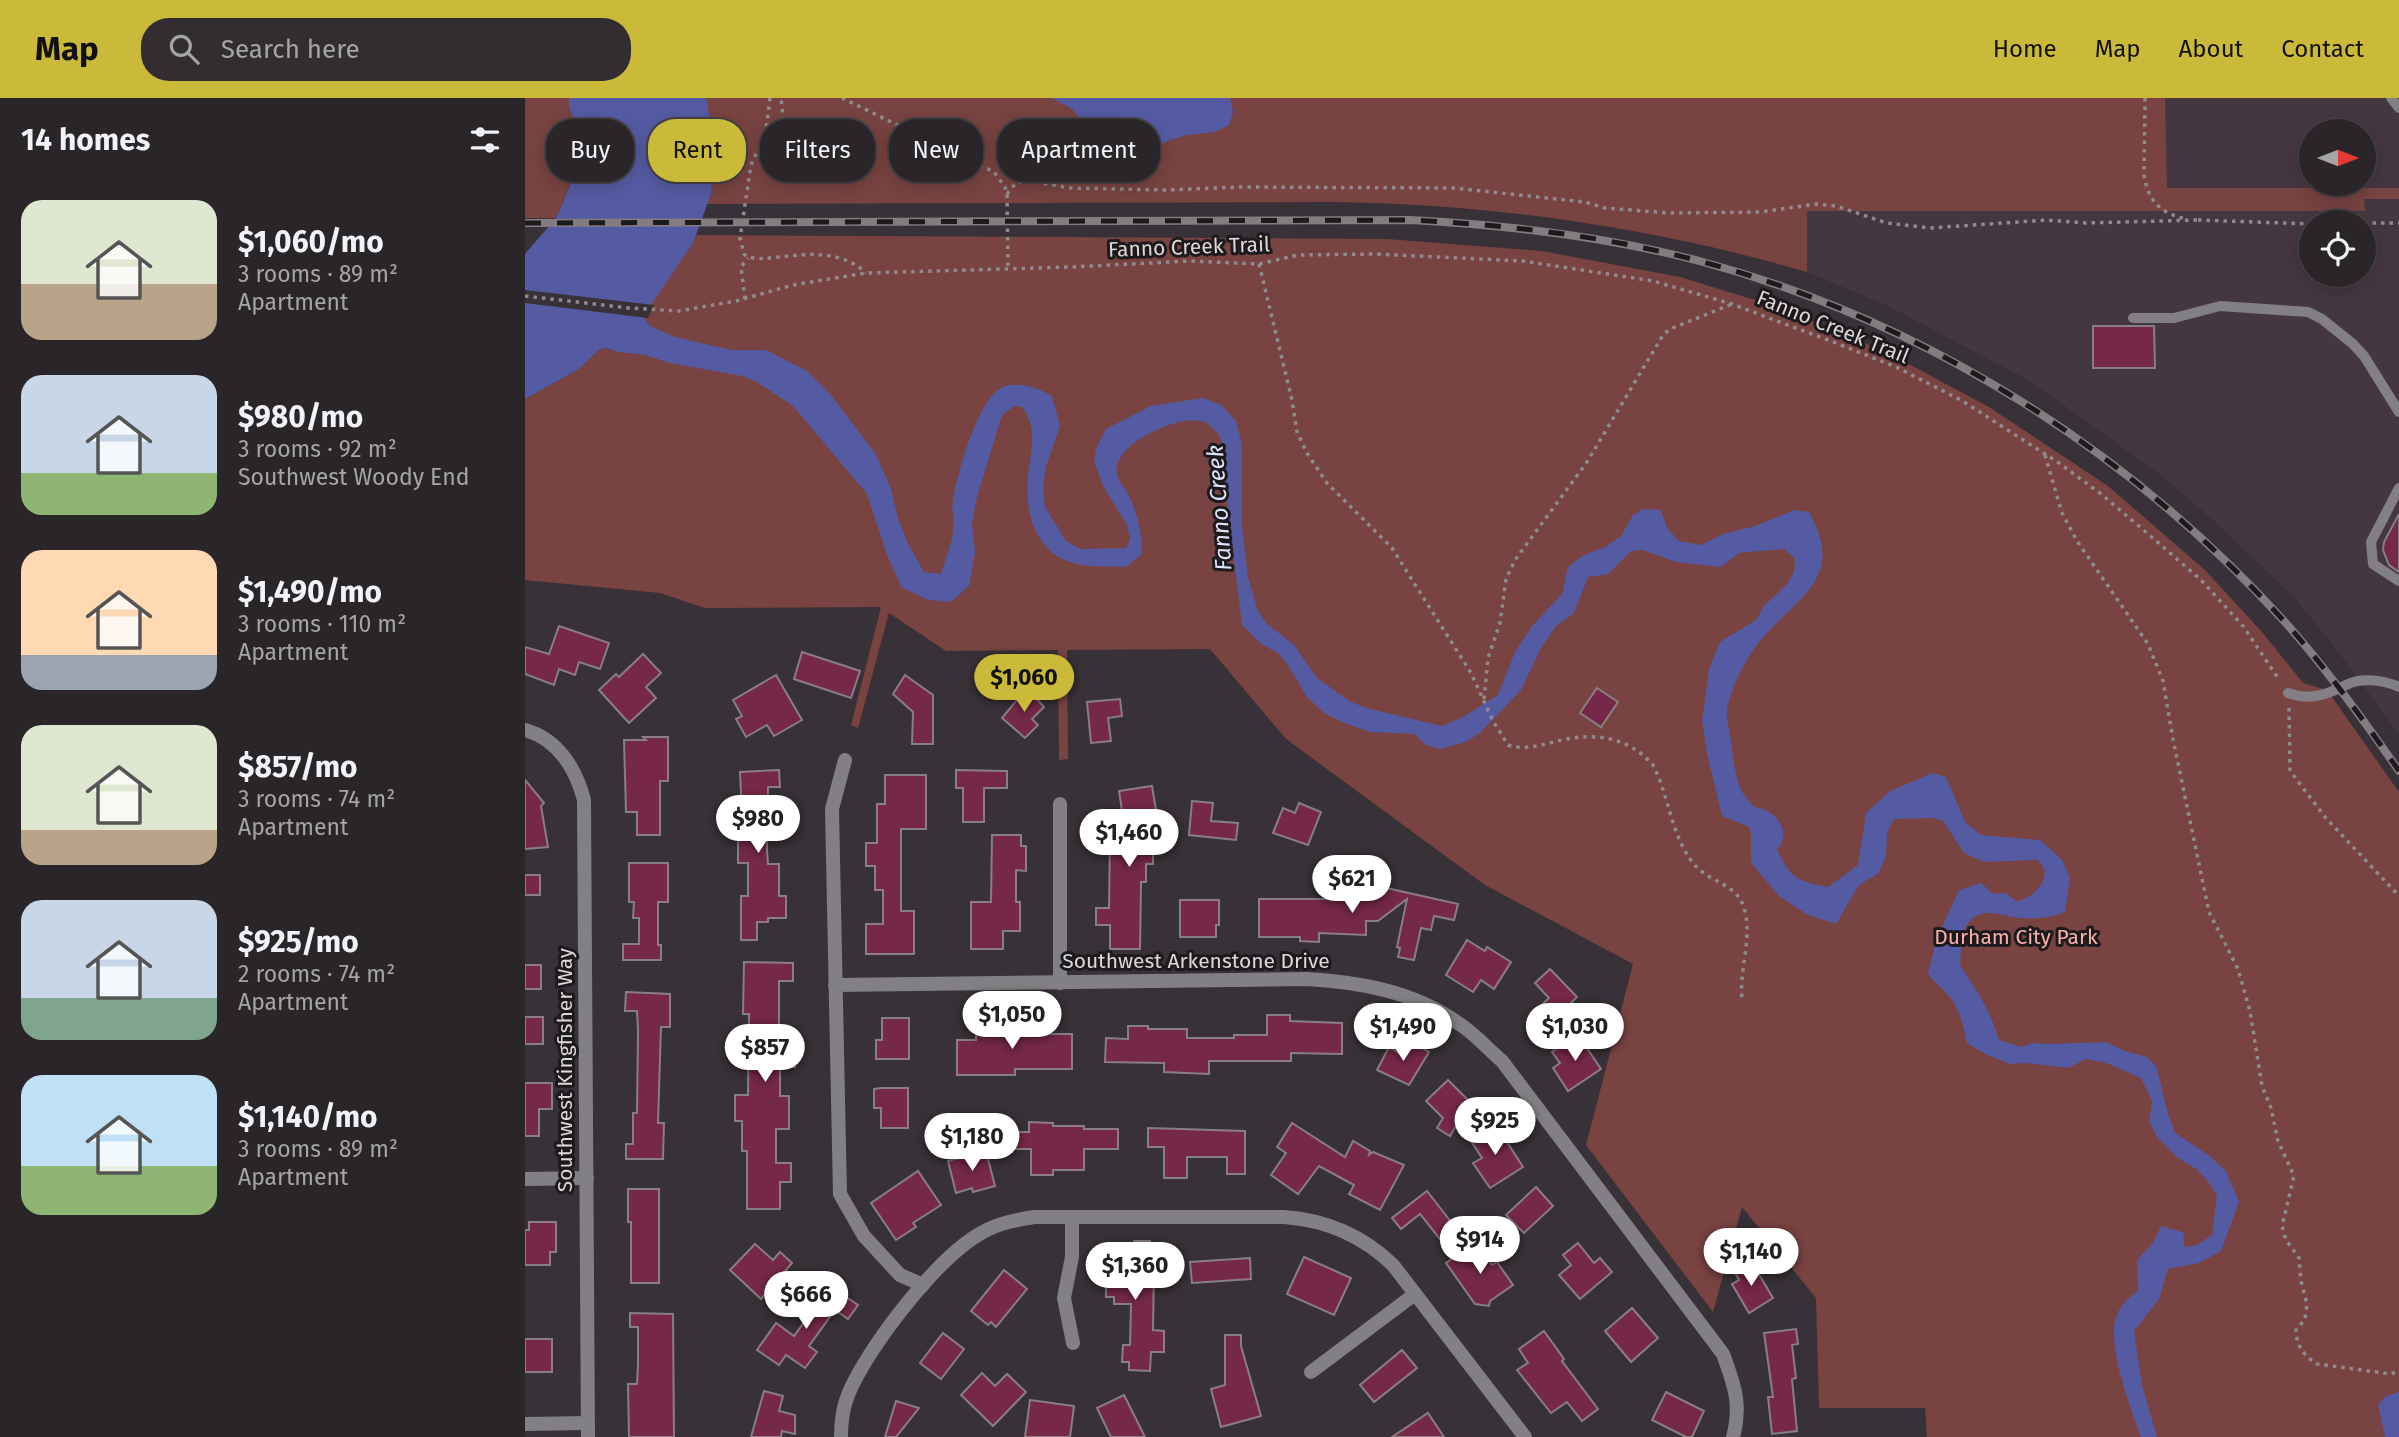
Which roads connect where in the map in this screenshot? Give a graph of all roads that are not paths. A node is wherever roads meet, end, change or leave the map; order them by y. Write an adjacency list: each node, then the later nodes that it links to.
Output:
1 (2391, 98): 2 (lane)
2 (2399, 108)
3 (2133, 318): 4 (lane)
4 (2399, 412)
5 (2399, 488): 6 (lane)
6 (2399, 581)
7 (2399, 687): 8 (lane)
8 (2288, 693)
9 (525, 730): 14 (street, Southwest Kingfisher Way)
10 (845, 760): 13 (street)
11 (1060, 804): 12 (street)
12 (1061, 983): 13 (street, Southwest Arkenstone Drive); 25 (street, Southwest Arkenstone Drive)
13 (835, 985): 17 (street)
14 (587, 1178): 15 (street); 22 (street, Southwest Kingfisher Way)
15 (525, 1179)
16 (1072, 1217): 17 (street); 18 (street); 19 (street)
17 (923, 1285): 23 (street)
18 (1415, 1294): 20 (street); 24 (street)
19 (1073, 1343)
20 (1311, 1372)
21 (525, 1424): 22 (street)
22 (588, 1430)
23 (841, 1437)
24 (1525, 1437)
25 (1733, 1437)

